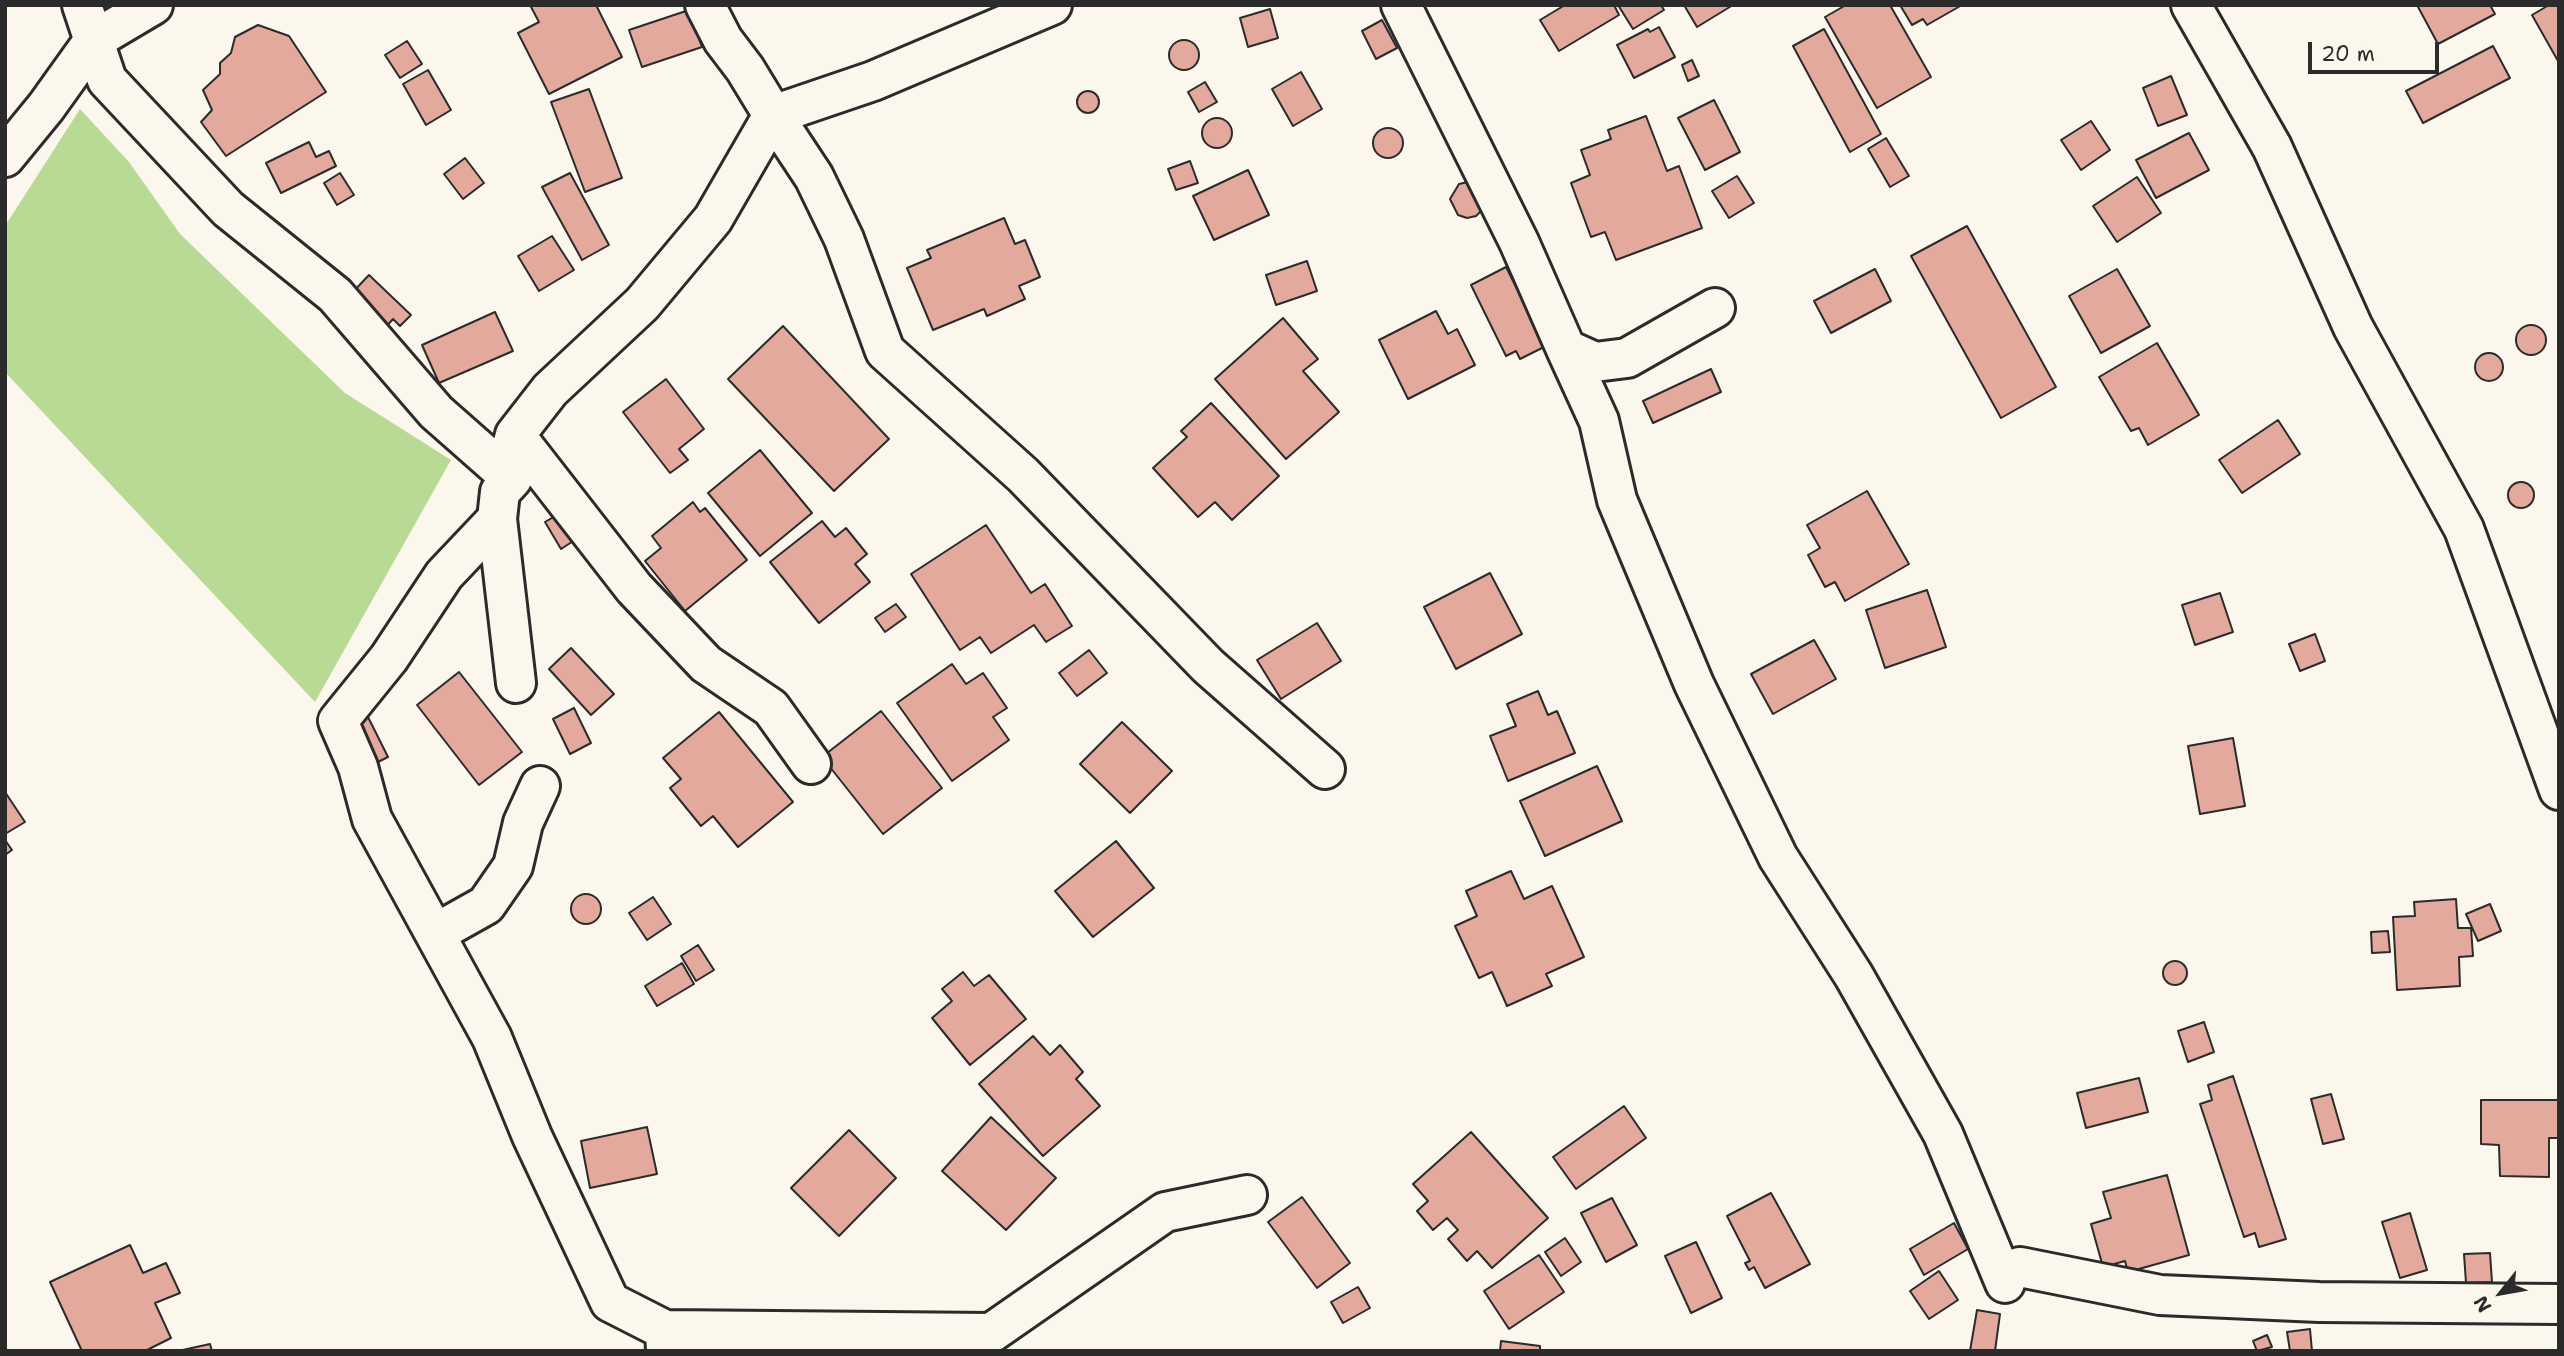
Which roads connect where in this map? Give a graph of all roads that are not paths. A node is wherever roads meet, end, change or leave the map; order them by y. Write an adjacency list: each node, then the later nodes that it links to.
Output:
1 (153, 5): 6 (street)
2 (705, 5): 7 (street)
3 (1052, 5): 7 (street)
4 (1401, 5): 10 (street)
5 (2192, 5): 18 (street)
6 (88, 23): 8 (street); 12 (street)
7 (774, 115): 11 (street); 16 (street)
8 (5, 157)
9 (1715, 309): 10 (street)
10 (1566, 349): 21 (street)
11 (515, 435): 12 (street); 15 (street)
12 (512, 479): 13 (street)
13 (497, 519): 14 (street); 19 (street)
14 (516, 683)
15 (811, 764)
16 (1325, 769)
17 (540, 786): 19 (street)
18 (2559, 790)
19 (436, 933): 22 (street)
20 (1247, 1195): 22 (street)
21 (2559, 1304)
22 (666, 1340)

